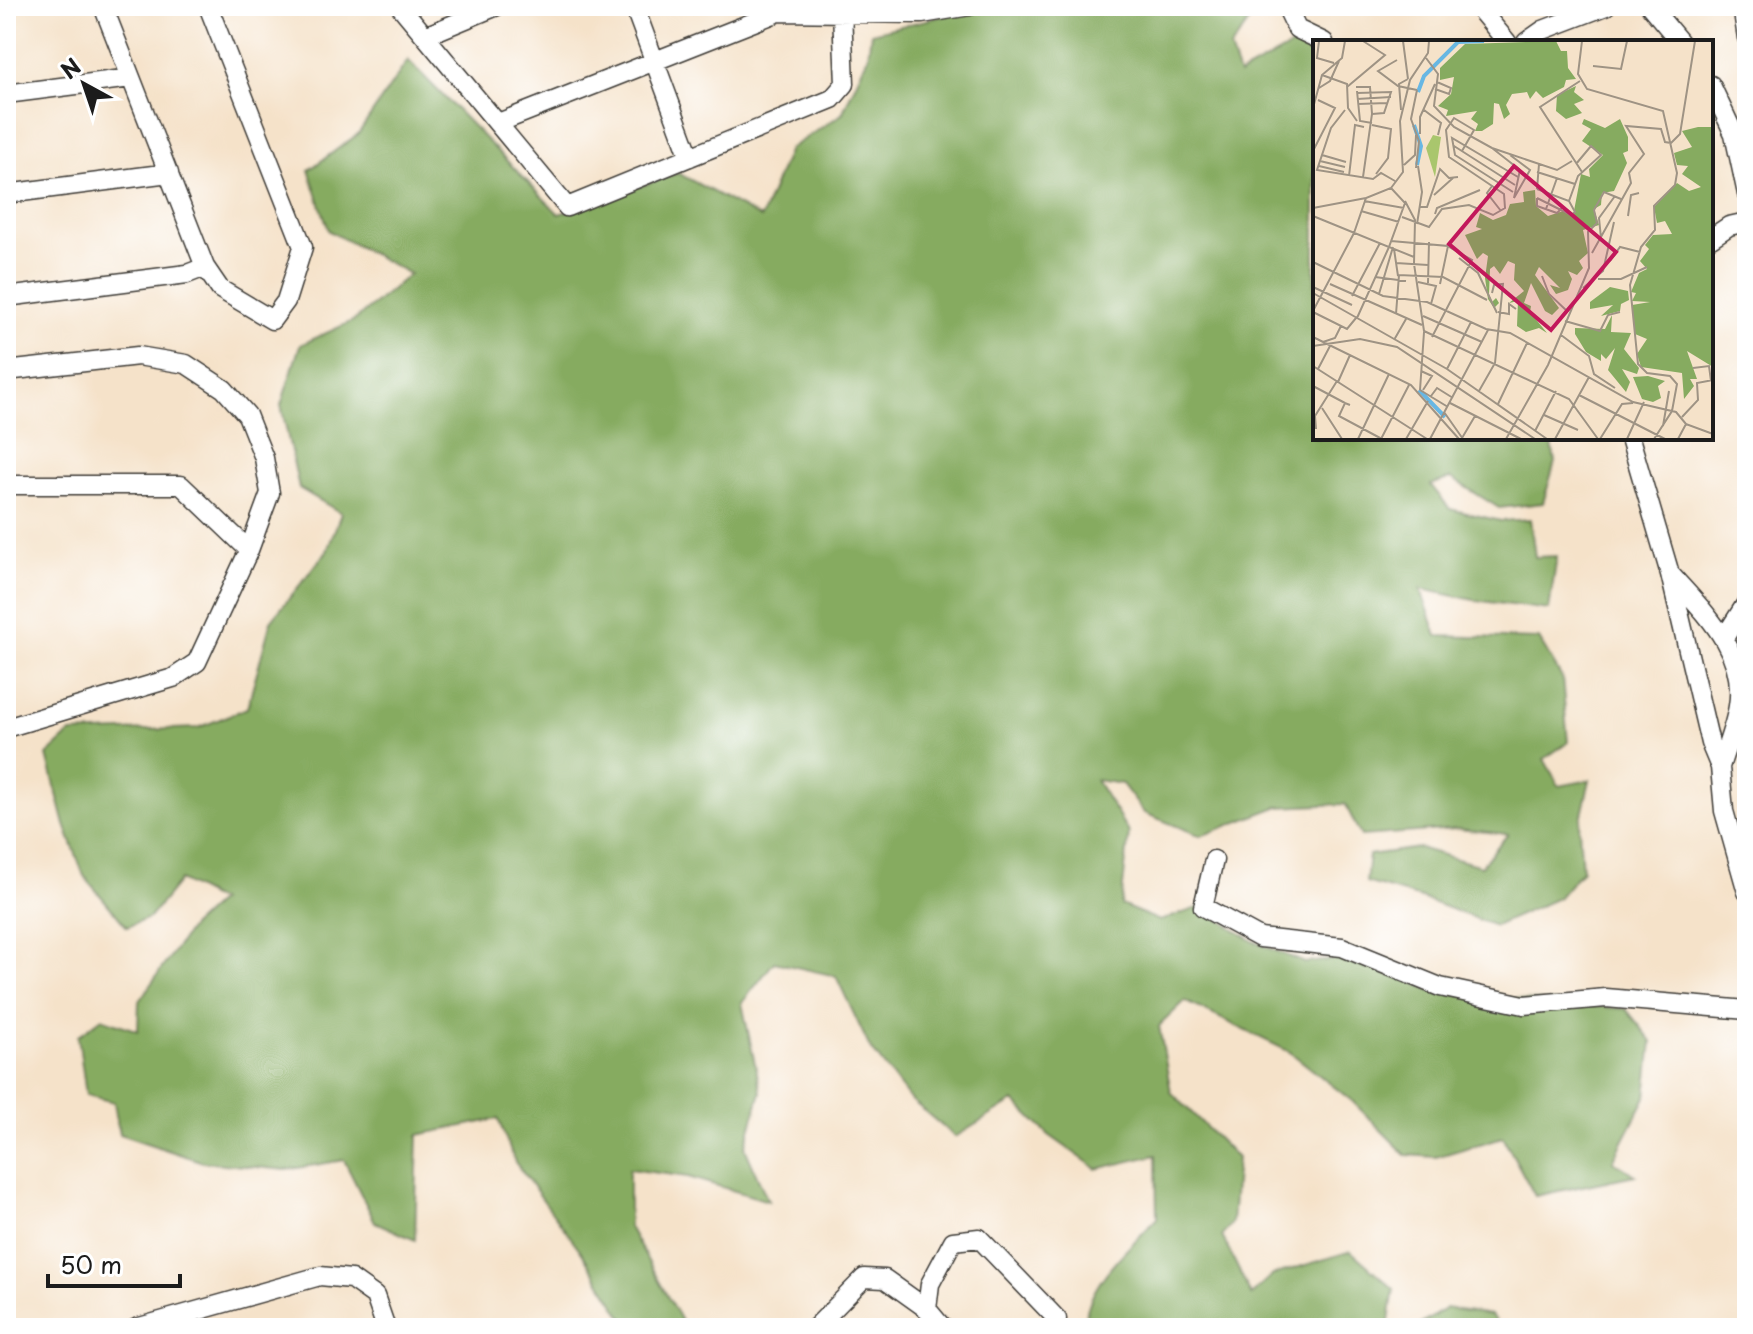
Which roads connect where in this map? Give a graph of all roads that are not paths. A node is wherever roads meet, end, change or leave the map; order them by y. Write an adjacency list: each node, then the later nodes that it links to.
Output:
1 (103, 6): 20 (street)
2 (208, 6): 30 (street)
3 (400, 6): 13 (street)
4 (497, 6): 13 (street)
5 (634, 6): 19 (street)
6 (970, 6): 12 (street)
7 (1286, 6): 15 (street)
8 (1477, 6): 16 (street)
9 (1606, 6): 17 (street)
10 (1650, 6): 18 (street)
11 (1742, 6): 14 (street)
12 (842, 12): 19 (street); 24 (street)
13 (425, 36): 23 (street)
14 (1747, 38)
15 (1320, 40)
16 (1505, 40)
17 (1529, 40)
18 (1678, 40)
19 (655, 61): 23 (street); 24 (street)
20 (131, 78): 22 (street); 25 (street)
21 (1713, 89): 27 (street)
22 (6, 94)
23 (498, 123): 24 (street)
24 (690, 157)
25 (169, 173): 26 (street); 30 (street)
26 (6, 194)
27 (1747, 194)
28 (1747, 222): 29 (street)
29 (1713, 237)
30 (205, 267): 31 (street)
31 (6, 297)
32 (6, 371): 35 (street)
33 (1631, 440): 36 (street)
34 (6, 485): 35 (street)
35 (249, 550): 40 (street)
36 (1670, 574): 38 (street); 41 (street)
37 (1747, 602): 38 (street)
38 (1724, 638): 39 (street)
39 (1743, 685): 41 (street)
40 (6, 728)
41 (1720, 767): 43 (street)
42 (1214, 860): 44 (street)
43 (1747, 892)
44 (1747, 1010)
45 (927, 1309): 46 (street); 49 (street); 50 (street)
46 (1057, 1319)
47 (136, 1328): 48 (street)
48 (386, 1328)
49 (815, 1328)
50 (943, 1328)

